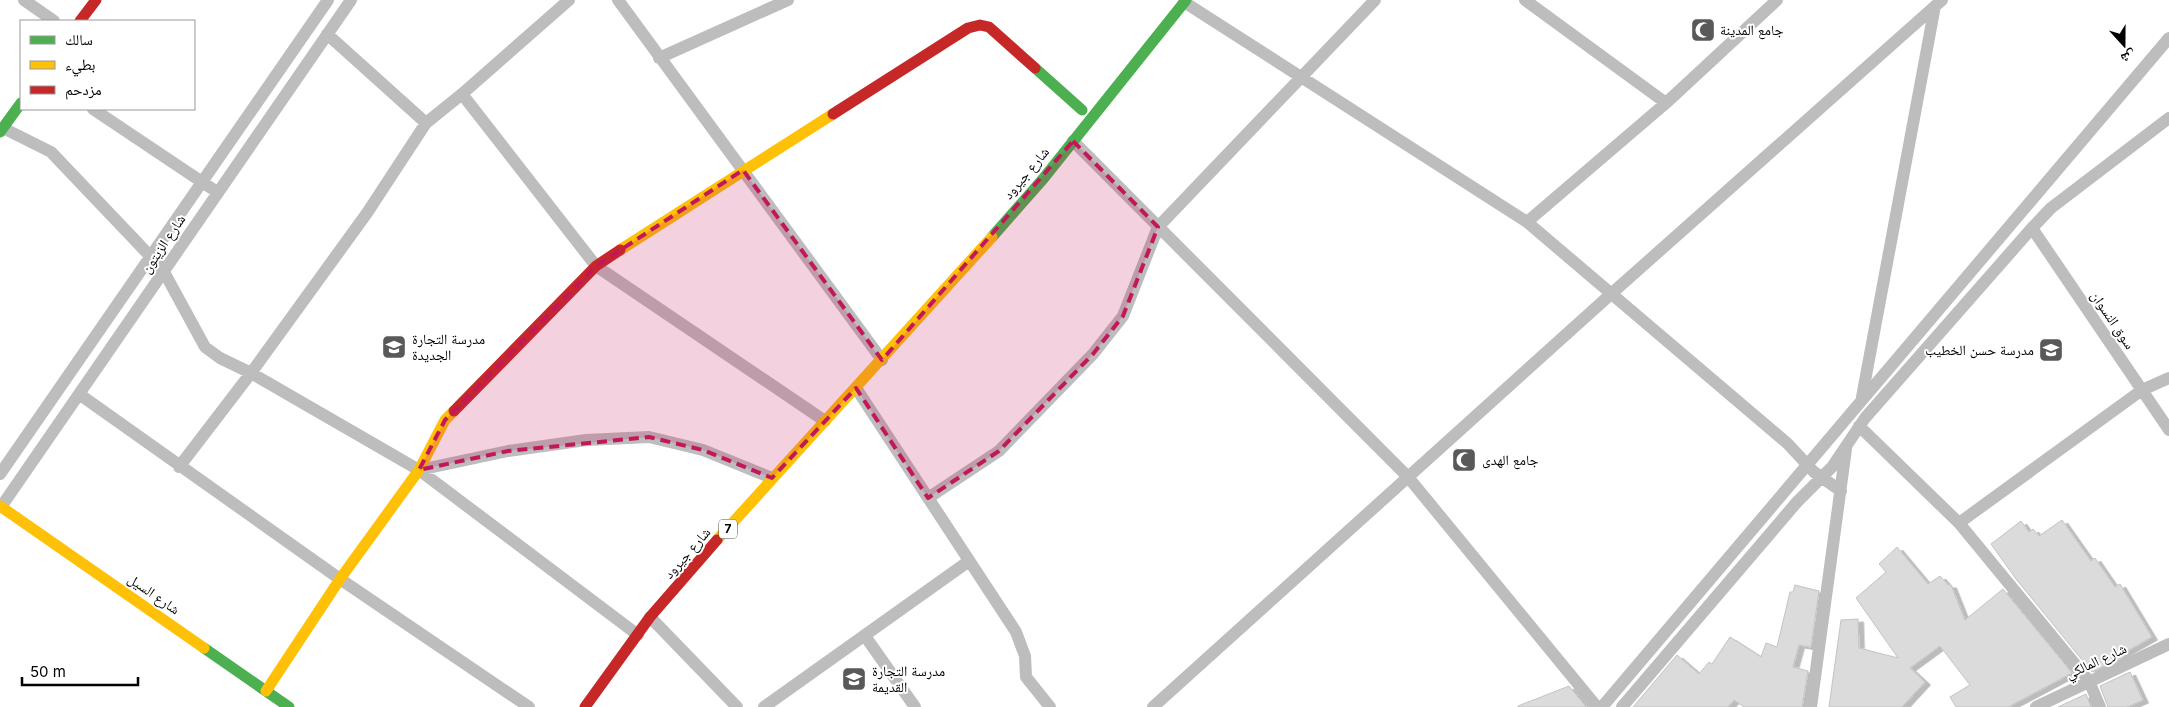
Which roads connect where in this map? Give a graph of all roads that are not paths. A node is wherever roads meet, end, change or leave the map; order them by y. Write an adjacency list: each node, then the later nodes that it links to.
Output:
1 (24, 0): 13 (street)
2 (96, 0): 14 (street)
3 (328, 0): 30 (street, شارع الزيتون)
4 (351, 0): 15 (street, شارع الزيتون)
5 (569, 0): 19 (street)
6 (618, 0): 17 (street)
7 (788, 0): 17 (street)
8 (1375, 0): 18 (street)
9 (1525, 0): 20 (street)
10 (1777, 0): 20 (street)
11 (1185, 1): 18 (street); 27 (street, شارع جيرود)
12 (1937, 2): 38 (street); 45 (street)
13 (53, 20)
14 (81, 20)
15 (327, 34): 25 (street); 31 (street, شارع الزيتون)
16 (2169, 38): 45 (street)
17 (659, 58): 28 (street)
18 (1303, 77): 32 (street); 33 (street)
19 (462, 94): 25 (street); 36 (street)
20 (1666, 103): 32 (street)
21 (20, 104): 26 (street)
22 (94, 110): 30 (street)
23 (1082, 110): 28 (street)
24 (2169, 118): 34 (street)
25 (426, 123): 40 (street)
26 (2, 130): 35 (street)
27 (1073, 141): 33 (street); 39 (street, شارع جيرود)
28 (743, 170): 36 (street); 39 (street)
29 (1028, 178): 39 (street, شارع جيرود)
30 (201, 181): 31 (street); 35 (street, شارع الزيتون)
31 (217, 192): 37 (street, شارع الزيتون)
32 (1527, 222): 38 (street)
33 (1158, 227): 55 (street); 59 (street)
34 (2032, 228): 43 (street, سوق النسوان); 47 (street)
35 (150, 256): 37 (street); 54 (street, شارع الزيتون)
36 (596, 266): 46 (street); 53 (street)
37 (163, 270): 40 (street); 44 (street, شارع الزيتون)
38 (1611, 294): 51 (street); 55 (street)
39 (882, 360): 42 (street, شارع جيرود / 7)
40 (251, 373): 52 (street); 53 (street)
41 (2169, 378): 43 (street)
42 (856, 388): 46 (street, شارع جيرود / 7); 59 (street)
43 (2142, 390): 48 (street, سوق النسوان); 61 (street)
44 (79, 394): 52 (street); 60 (street, شارع الزيتون)
45 (1862, 399): 49 (street)
46 (826, 420): 56 (street, شارع جيرود / 7)
47 (1859, 426): 50 (street); 61 (street)
48 (2169, 430)
49 (1832, 434): 50 (street); 51 (street)
50 (1846, 446): 57 (street); 58 (street)
51 (1808, 464): 57 (street); 79 (street)
52 (179, 467): 63 (street)
53 (419, 470): 56 (street); 63 (street); 65 (street)
54 (0, 474)
55 (1408, 477): 77 (street); 78 (street)
56 (772, 478): 64 (street, شارع جيرود / 7)
57 (1822, 478): 58 (street); 80 (street)
58 (1841, 491): 81 (street)
59 (928, 498): 62 (street)
60 (1, 506): 69 (street, شارع السيل)
61 (1959, 523): 68 (street)
62 (970, 561): 66 (street); 76 (street)
63 (340, 579): 69 (street); 71 (street)
64 (650, 617): 65 (street, شارع جيرود / 7); 73 (street)
65 (638, 634): 72 (street, شارع جيرود / 7)
66 (865, 636): 74 (street); 75 (street)
67 (2169, 644): 68 (street, شارع المالكي)
68 (2089, 681): 82 (street, شارع المالكي); 83 (street)
69 (266, 691): 70 (street, شارع السيل)
70 (289, 707)
71 (530, 707)
72 (585, 707)
73 (737, 707)
74 (764, 707)
75 (914, 707)
76 (1050, 707)
77 (1153, 707)
78 (1597, 707)
79 (1602, 707)
80 (1622, 707)
81 (1811, 707)
82 (2036, 707)
83 (2100, 707)

